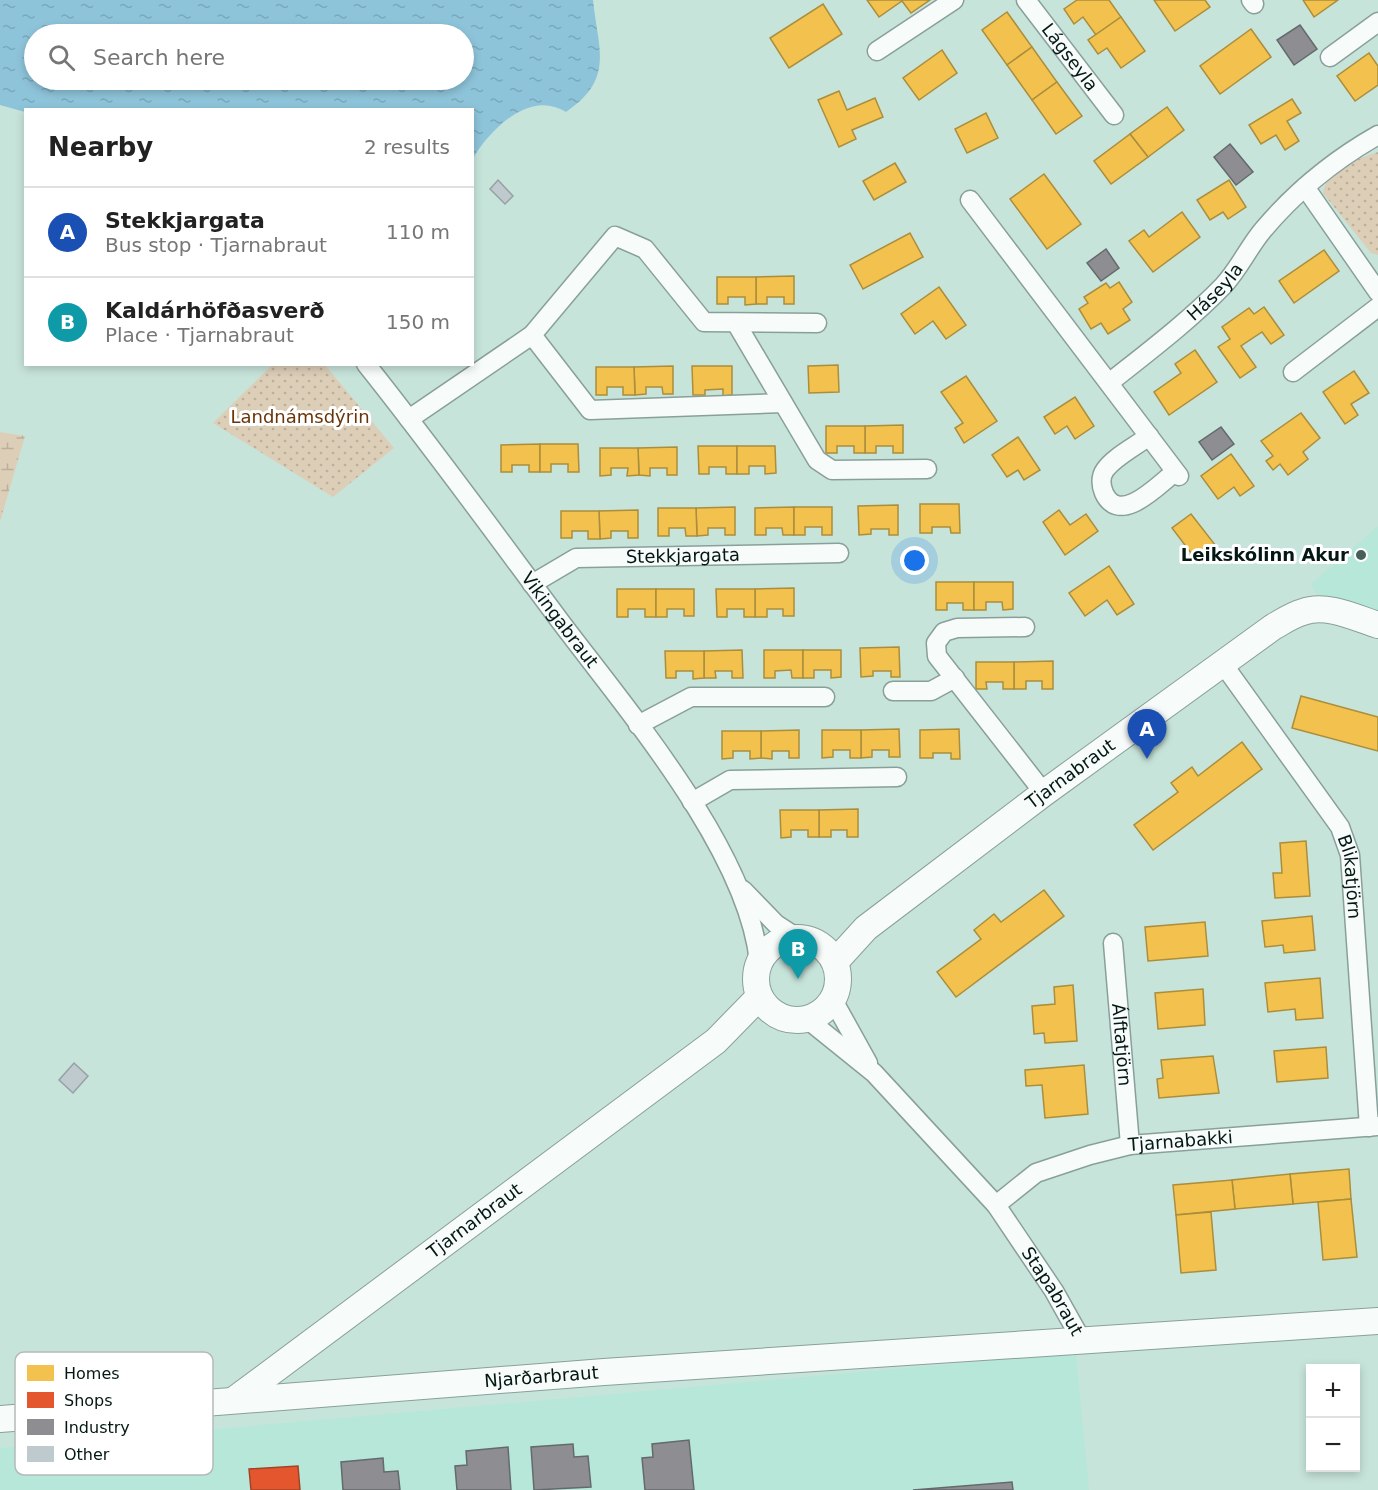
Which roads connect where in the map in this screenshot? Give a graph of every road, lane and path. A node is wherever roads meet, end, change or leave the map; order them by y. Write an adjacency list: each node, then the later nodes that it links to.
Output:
1 (954, 0): 4 (street)
2 (1026, 0): 6 (street, Lágseyla)
3 (1378, 22): 5 (street)
4 (876, 51)
5 (1330, 57)
6 (1114, 115)
7 (1378, 135): 8 (street, Háseyla)
8 (1305, 187): 10 (street); 17 (street, Háseyla)
9 (970, 200): 17 (street)
10 (1378, 292)
11 (1378, 307): 16 (street)
12 (736, 323): 13 (street); 14 (street); 18 (street)
13 (817, 323)
14 (532, 335): 18 (street); 19 (street)
15 (368, 366): 19 (street, Vikingabraut)
16 (1293, 372)
17 (1109, 383): 20 (street)
18 (783, 403): 21 (street)
19 (409, 419): 23 (street, Vikingabraut)
20 (1149, 436): 20 (street)
21 (927, 469)
22 (839, 554): 23 (street, Stekkjargata)
23 (532, 584): 30 (street, Vikingabraut)
24 (1378, 625): 26 (street, Tjarnabraut)
25 (1025, 627): 27 (street)
26 (1223, 664): 32 (street, Tjarnabraut); 44 (street, Blikatjörn)
27 (955, 678): 28 (street); 32 (street)
28 (893, 691)
29 (825, 697): 30 (street)
30 (638, 725): 33 (street, Vikingabraut)
31 (897, 777): 33 (street)
32 (1044, 793): 35 (street, Tjarnabraut)
33 (692, 802): 34 (street, Vikingabraut)
34 (740, 886): 36 (street, Vikingabraut); 38 (street, Vikingabraut)
35 (866, 928): 36 (street, Tjarnabraut); 39 (street, Tjarnabraut)
36 (807, 940): 38 (street); 39 (street)
37 (1113, 944): 45 (street, Álftatjörn)
38 (759, 962): 41 (street)
39 (835, 962): 40 (street)
40 (833, 1000): 42 (street); 43 (street, Stapabraut)
41 (767, 1006): 42 (street); 49 (street, Tjarnarbraut)
42 (807, 1019): 43 (street, Stapabraut)
43 (874, 1073): 46 (street, Stapabraut)
44 (1374, 1127): 45 (street, Tjarnabakki)
45 (1130, 1145): 46 (street, Tjarnabakki)
46 (996, 1205): 48 (street, Stapabraut)
47 (1378, 1321): 48 (street, Stapabraut)
48 (1082, 1341): 49 (street, Njarðarbraut)
49 (234, 1400): 50 (street, Njarðarbraut)
50 (213, 1402)
51 (15, 1418): 52 (street, Njarðarbraut)
52 (0, 1419)

